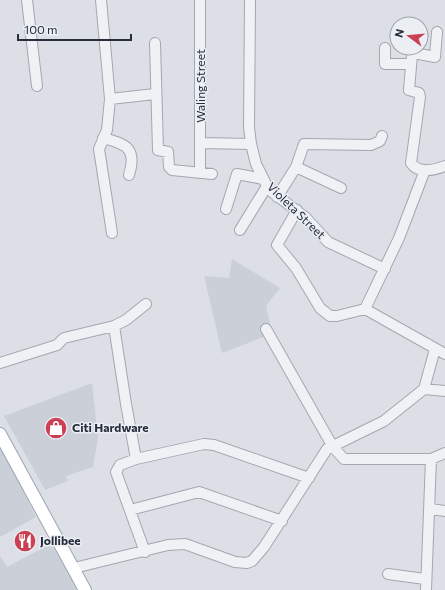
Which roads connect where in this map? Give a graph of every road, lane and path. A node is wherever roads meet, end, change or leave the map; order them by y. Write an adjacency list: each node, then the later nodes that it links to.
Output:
1 (27, 0): 9 (street)
2 (101, 0): 11 (street)
3 (200, 0): 14 (street, Waling Street)
4 (250, 0): 15 (street, Violeta Street)
5 (437, 32): 8 (street)
6 (155, 43): 10 (street)
7 (385, 48): 8 (street)
8 (411, 64): 18 (street)
9 (36, 86)
10 (155, 94): 11 (street); 19 (street)
11 (110, 99): 13 (street)
12 (382, 136): 17 (street)
13 (103, 138): 21 (street); 28 (street)
14 (201, 143): 15 (street); 19 (street, Waling Street)
15 (251, 144): 22 (street, Violeta Street)
16 (445, 166): 18 (street)
17 (296, 167): 23 (street); 24 (street)
18 (425, 170): 29 (street)
19 (200, 173): 20 (street)
20 (212, 174)
21 (129, 175)
22 (265, 183): 24 (street, Violeta Street); 25 (street); 27 (street)
23 (341, 188)
24 (278, 197): 26 (street, Violeta Street)
25 (226, 209)
26 (296, 210): 29 (street, Violeta Street); 31 (street)
27 (240, 230)
28 (112, 233)
29 (385, 268): 31 (street)
30 (146, 304): 32 (street)
31 (365, 309): 34 (street)
32 (114, 326): 36 (street); 42 (street)
33 (266, 329): 40 (street)
34 (434, 349): 35 (street); 37 (street)
35 (445, 354)
36 (0, 363)
37 (424, 389): 38 (street); 40 (street)
38 (445, 391)
39 (0, 434): 50 (main road)
40 (333, 447): 43 (street); 44 (street)
41 (445, 454): 43 (street)
42 (136, 459): 44 (street); 46 (street)
43 (432, 459): 45 (street)
44 (309, 478): 48 (street)
45 (431, 509): 47 (street); 52 (street)
46 (130, 510): 48 (street); 49 (street)
47 (445, 511)
48 (282, 521): 49 (street)
49 (145, 552): 50 (street)
50 (74, 568): 53 (main road)
51 (388, 574): 52 (street)
52 (425, 579): 54 (street)
53 (86, 590)
54 (426, 590)

